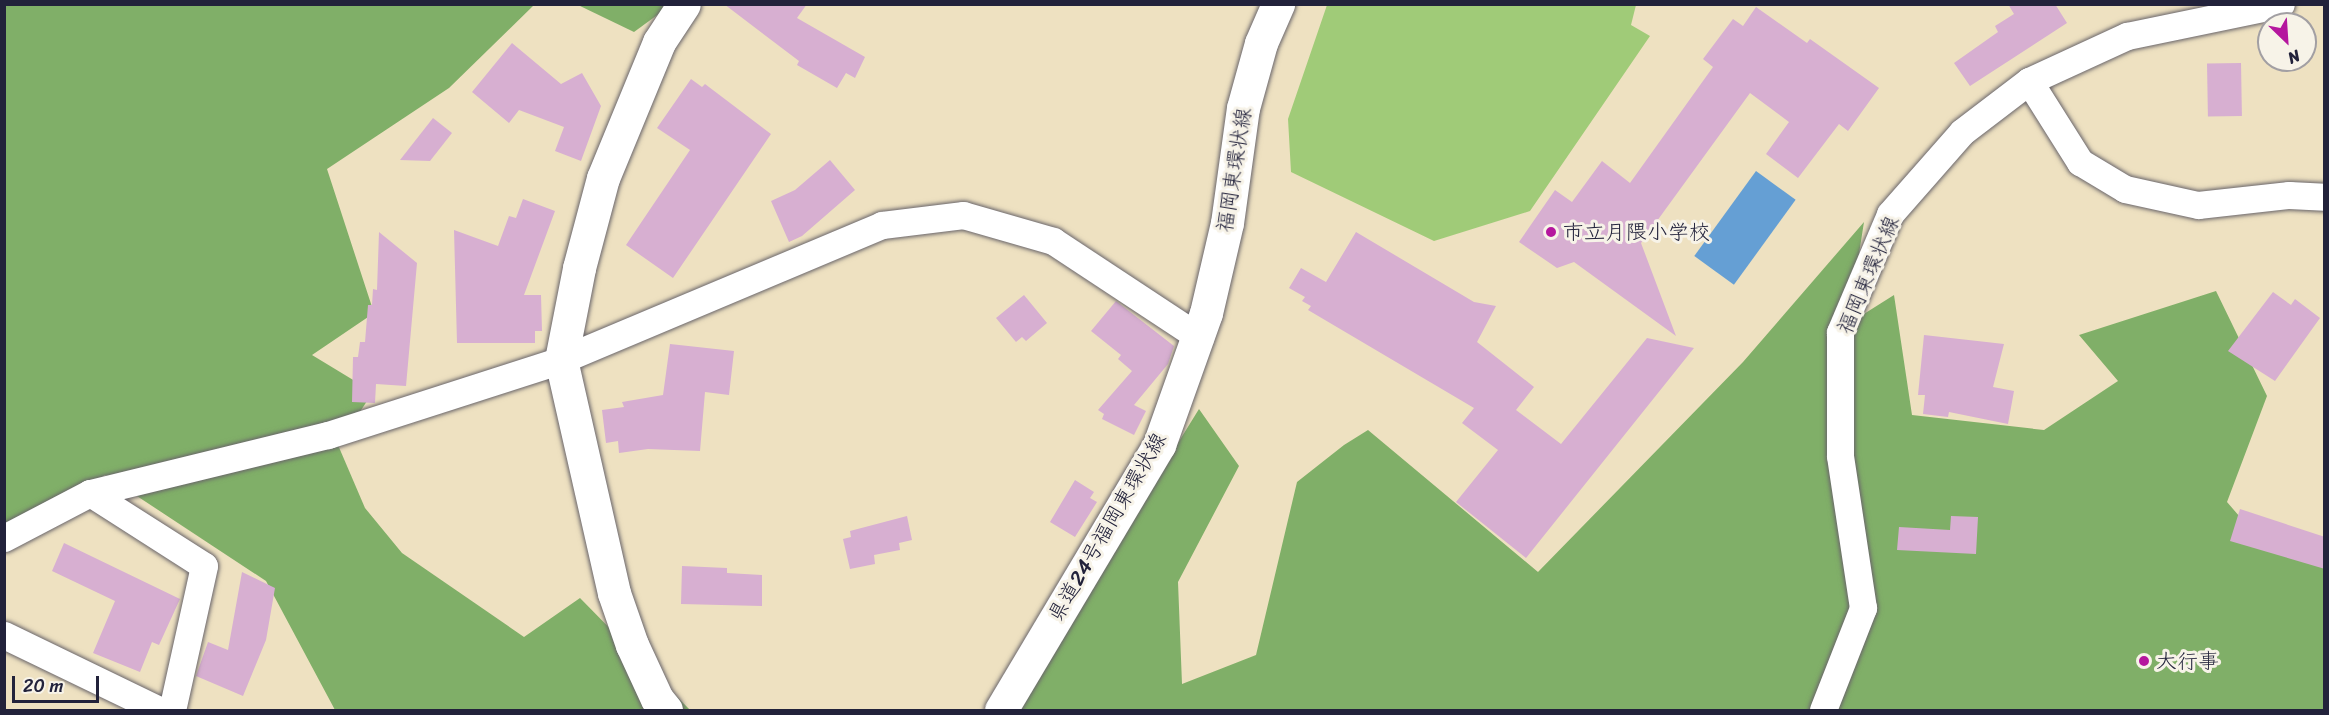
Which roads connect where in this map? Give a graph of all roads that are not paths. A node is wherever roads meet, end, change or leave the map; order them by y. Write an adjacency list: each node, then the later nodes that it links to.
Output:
1 (684, 4): 7 (main road)
2 (1278, 4): 6 (main road, 福岡東環状線)
3 (2281, 4): 4 (street, 福岡東環状線)
4 (2029, 81): 5 (street); 15 (street, 福岡東環状線)
5 (2325, 197)
6 (1200, 338): 7 (street); 14 (main road, 県道24号福岡東環状線)
7 (561, 360): 8 (street); 13 (main road)
8 (90, 494): 9 (street); 12 (street)
9 (4, 538)
10 (5, 642): 11 (street)
11 (159, 711)
12 (172, 711)
13 (666, 711)
14 (1001, 711)
15 (1823, 711)

